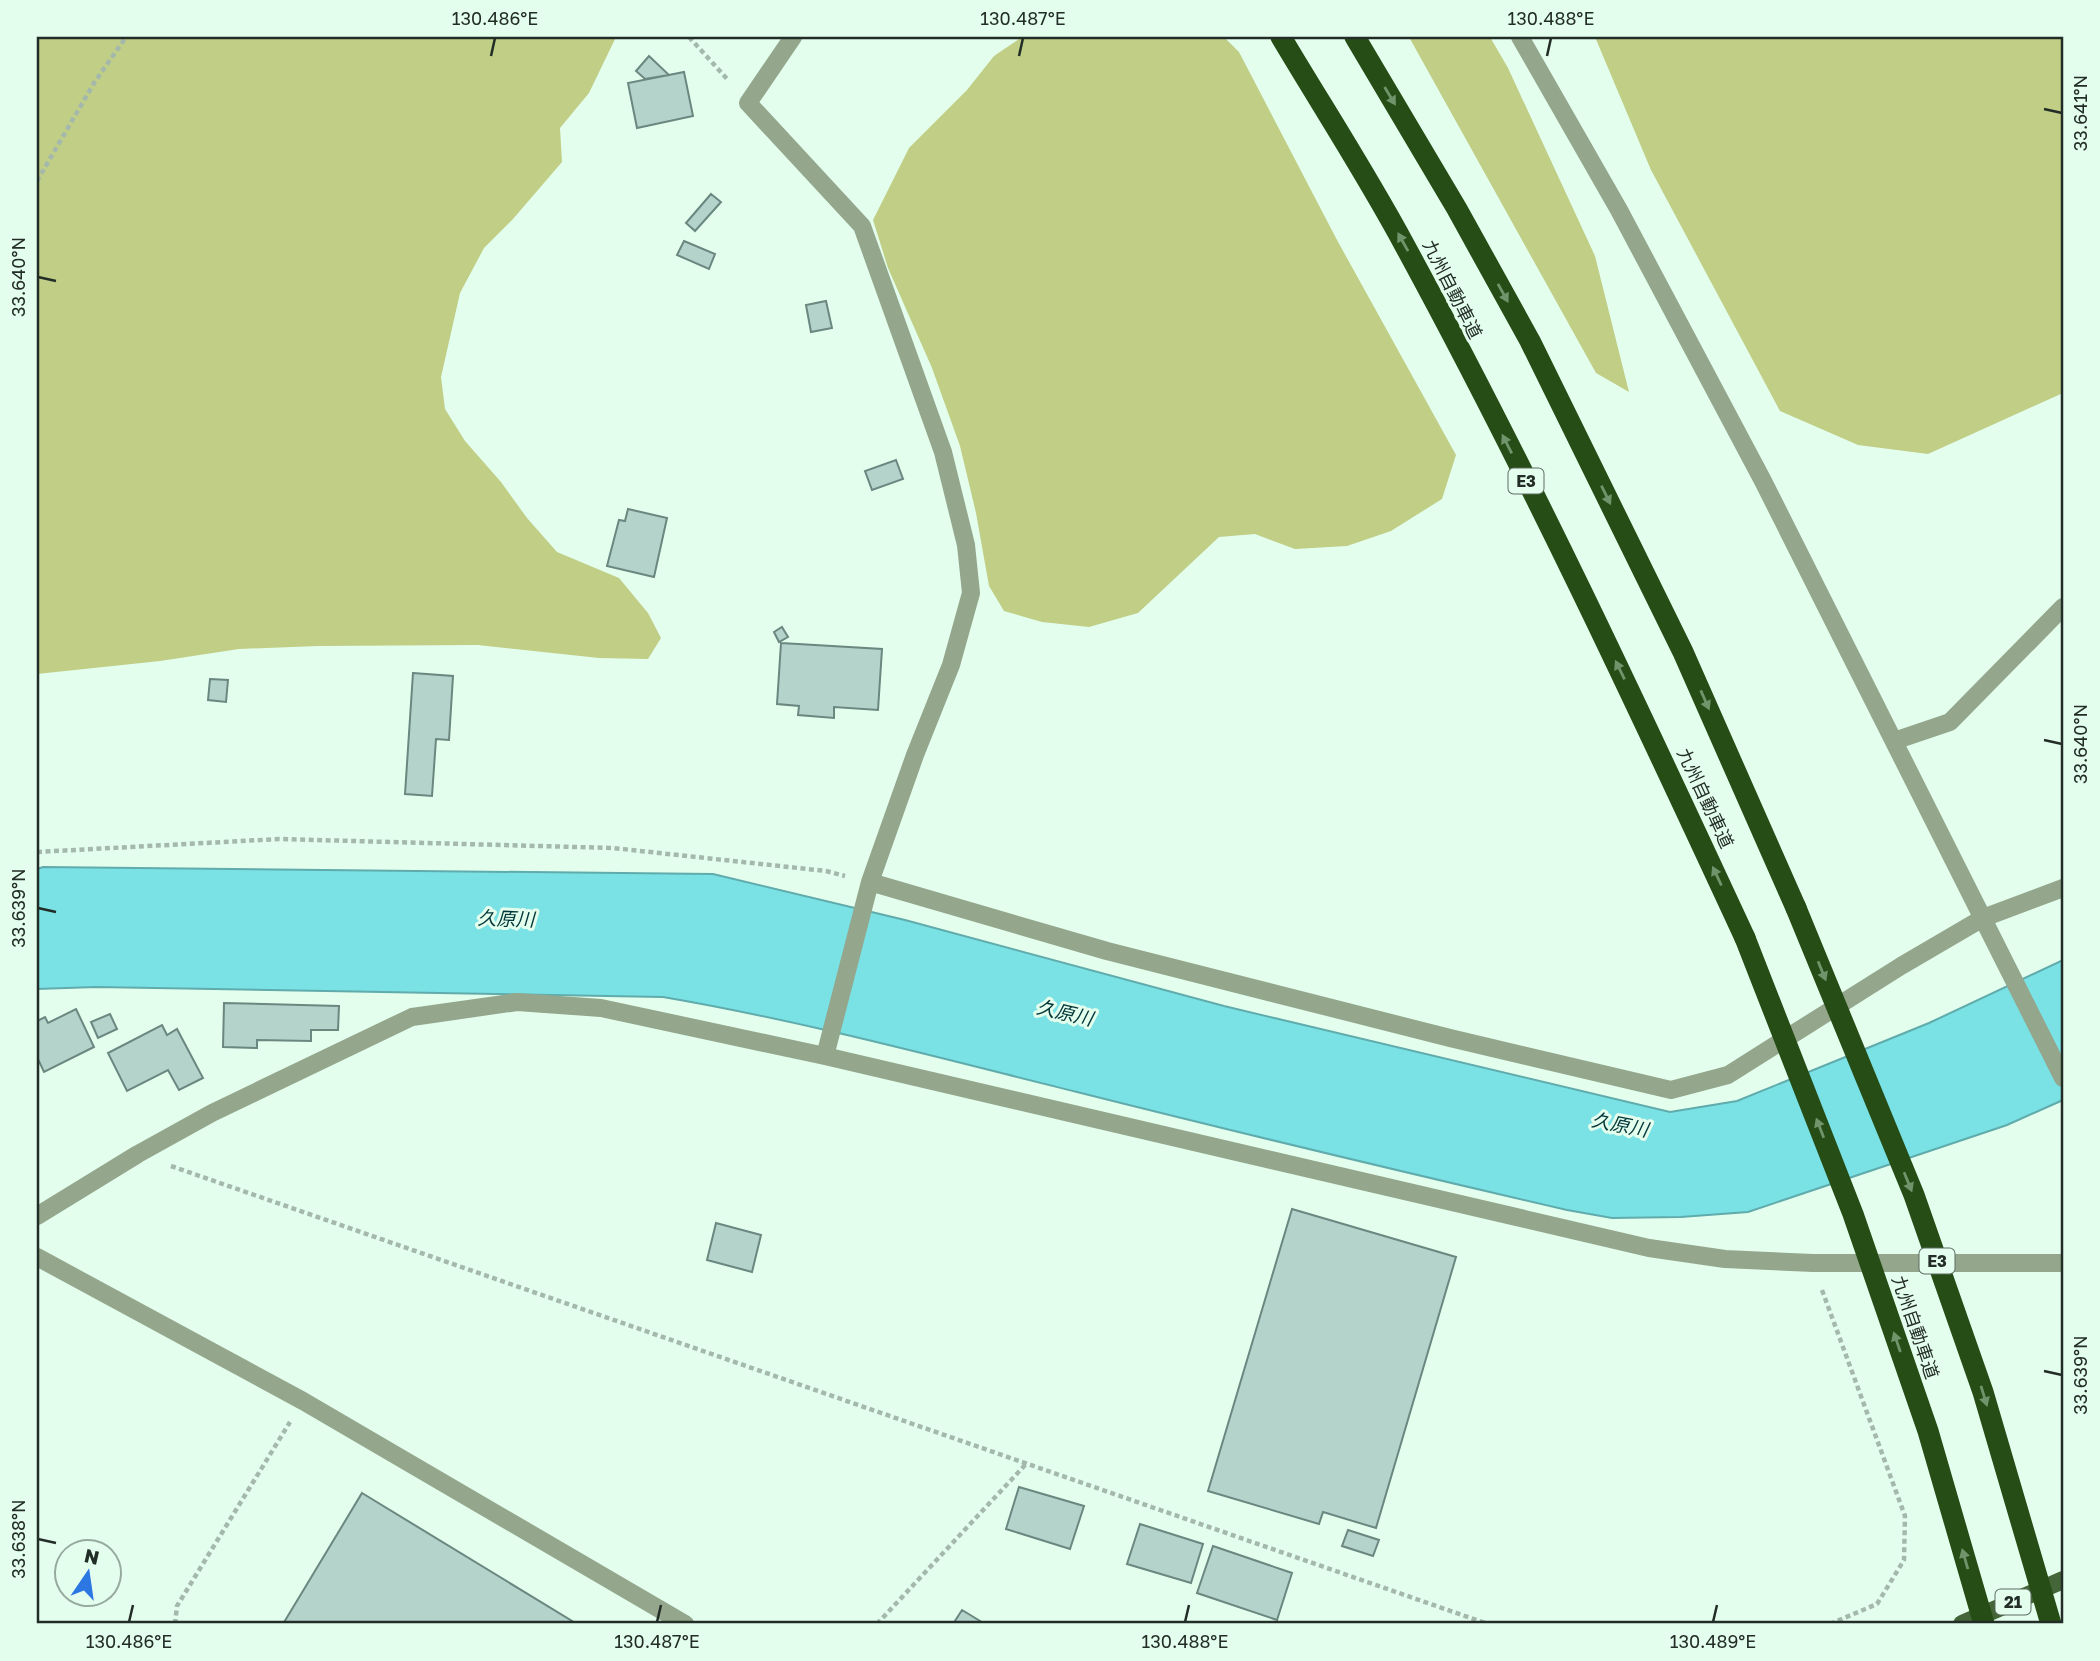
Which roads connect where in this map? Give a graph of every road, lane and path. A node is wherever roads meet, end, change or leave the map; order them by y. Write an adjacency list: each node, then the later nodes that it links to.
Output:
1 (126, 37): 8 (path)
2 (690, 37): 7 (path)
3 (793, 37): 7 (street)
4 (1281, 37): 31 (highway, 九州自動車道 / E3, one-way to 4, bridge)
5 (1355, 37): 32 (highway, E3, one-way to 32, bridge)
6 (1520, 37): 10 (street)
7 (748, 103): 12 (street)
8 (37, 181)
9 (2063, 607): 10 (street)
10 (1894, 741): 14 (street)
11 (37, 852): 12 (path)
12 (870, 882): 14 (street); 15 (street)
13 (2063, 888): 14 (street)
14 (1983, 918): 16 (street)
15 (825, 1056): 17 (street); 20 (street)
16 (2063, 1078)
17 (138, 1154): 18 (street); 23 (path)
18 (37, 1216)
19 (37, 1257): 22 (street)
20 (1812, 1263): 21 (street); 29 (path)
21 (2063, 1263)
22 (303, 1401): 25 (path); 26 (street)
23 (1026, 1464): 27 (path); 28 (path)
24 (2063, 1580): 30 (main road, 21)
25 (175, 1624)
26 (685, 1624)
27 (877, 1624)
28 (1488, 1624)
29 (1830, 1624)
30 (1962, 1624)
31 (1984, 1624)
32 (2051, 1624)

